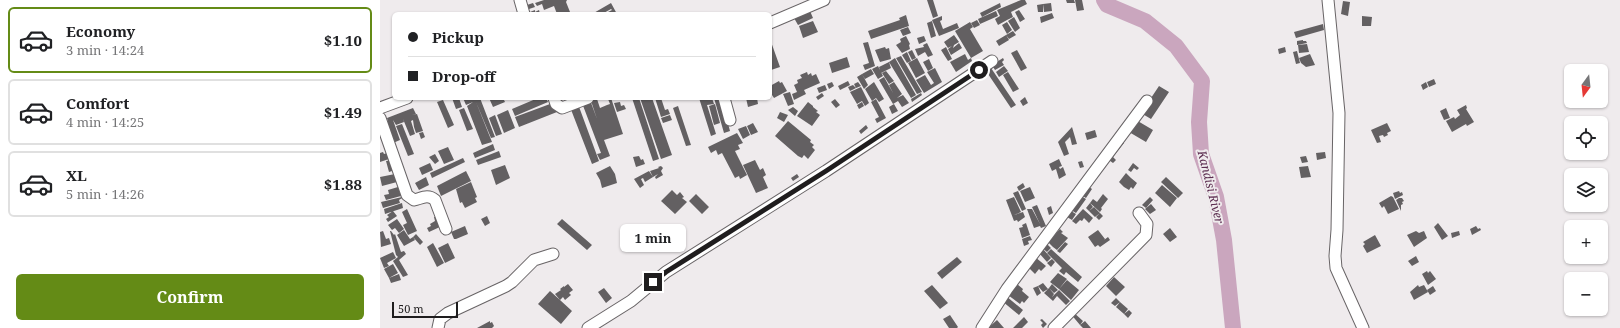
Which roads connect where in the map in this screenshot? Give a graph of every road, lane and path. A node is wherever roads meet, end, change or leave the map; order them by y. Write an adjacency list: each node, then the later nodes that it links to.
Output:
1 (520, 0): 4 (street)
2 (824, 0): 5 (street)
3 (1328, 0): 22 (street)
4 (523, 12)
5 (772, 22)
6 (992, 61): 19 (street)
7 (402, 100): 12 (street)
8 (555, 100): 9 (street)
9 (583, 100)
10 (725, 100): 14 (street)
11 (1147, 101): 20 (street)
12 (380, 108)
13 (380, 118): 16 (street)
14 (730, 120)
15 (1139, 213): 21 (street)
16 (446, 229)
17 (553, 254): 18 (street)
18 (438, 328)
19 (588, 328)
20 (982, 328)
21 (1054, 328)
22 (1363, 328)

